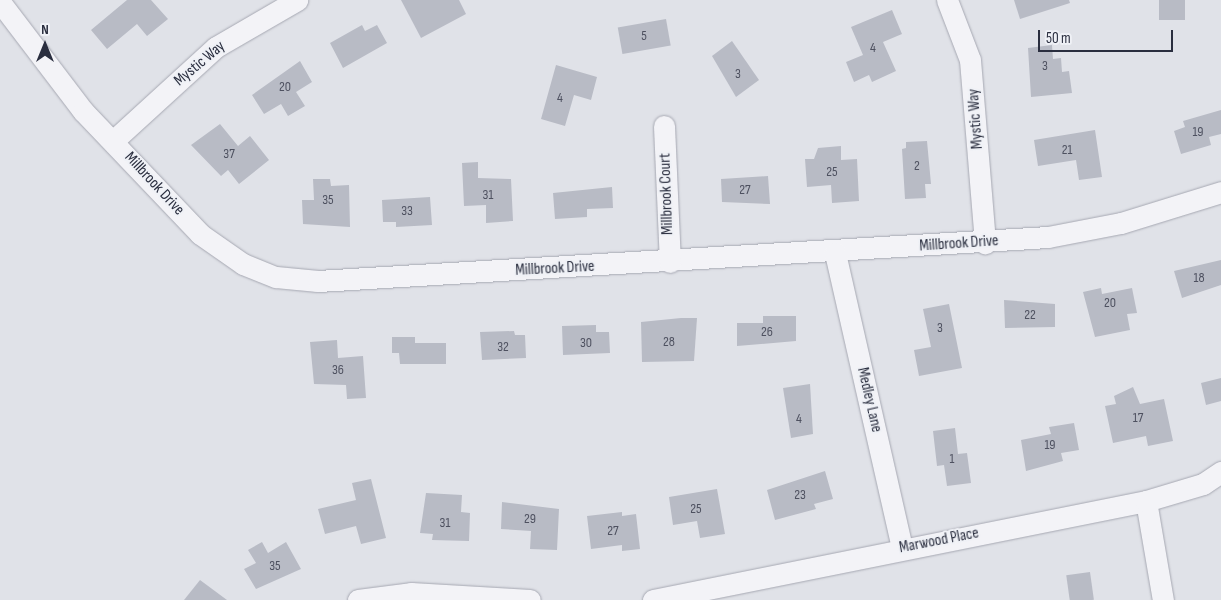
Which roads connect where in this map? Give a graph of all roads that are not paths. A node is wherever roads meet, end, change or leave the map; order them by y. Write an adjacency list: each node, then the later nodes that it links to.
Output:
1 (297, 0): 5 (street, Mystic Way)
2 (947, 0): 7 (street, Mystic Way)
3 (0, 2): 5 (street, Millbrook Drive)
4 (664, 126): 9 (street, Millbrook Court)
5 (113, 141): 9 (street, Millbrook Drive)
6 (1221, 192): 7 (street, Millbrook Drive)
7 (986, 242): 8 (street, Millbrook Drive)
8 (835, 253): 9 (street, Millbrook Drive); 12 (street, Medley Lane)
9 (670, 262)
10 (1221, 472): 11 (street, Marwood Place)
11 (1146, 501): 12 (street, Marwood Place); 16 (street)
12 (902, 548): 15 (street, Marwood Place)
13 (358, 600): 14 (street)
14 (530, 600)
15 (653, 600)
16 (1163, 600)

